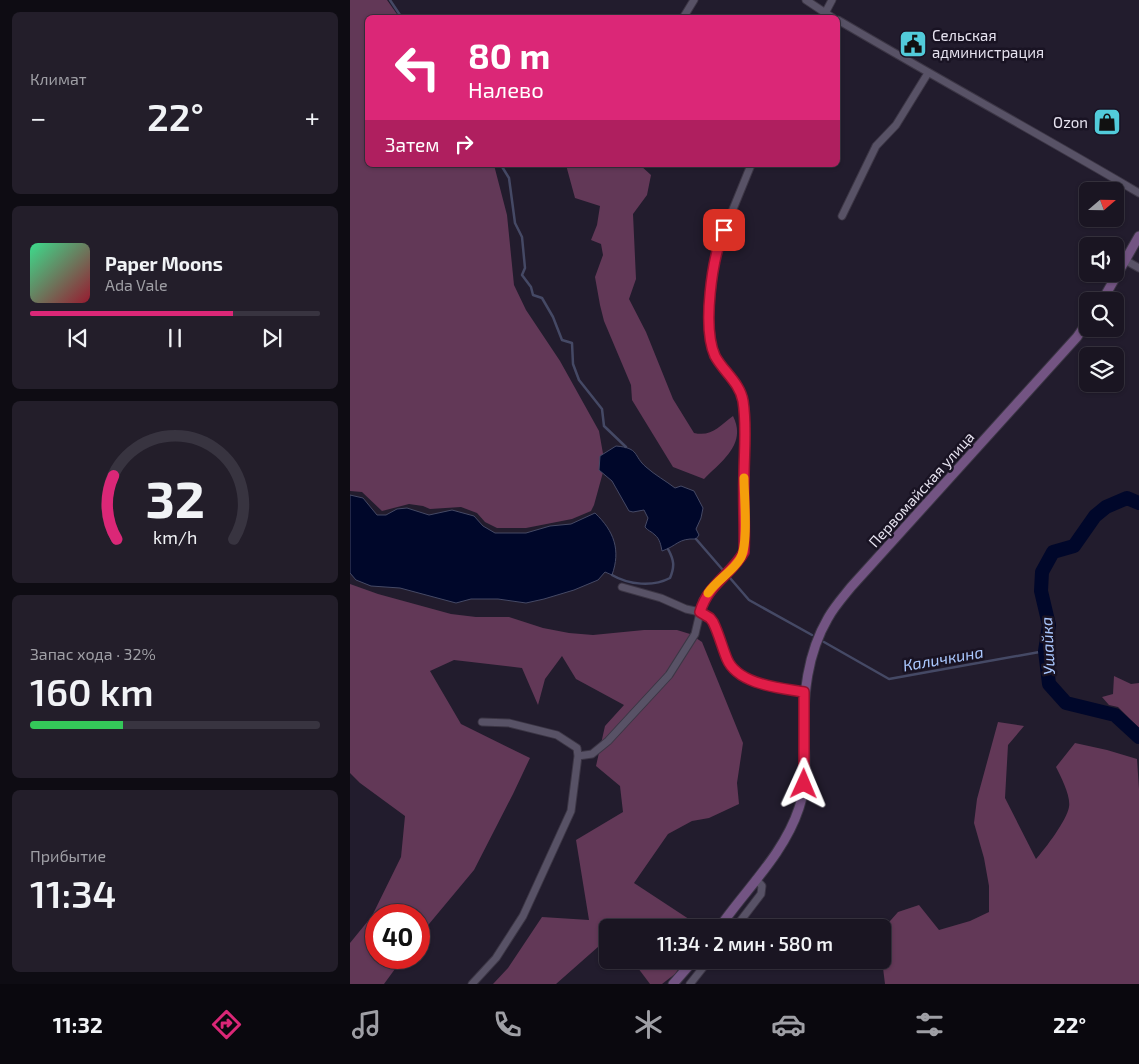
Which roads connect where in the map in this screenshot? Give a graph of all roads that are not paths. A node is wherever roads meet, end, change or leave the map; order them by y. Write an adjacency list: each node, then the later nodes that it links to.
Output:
1 (694, 0): 4 (street)
2 (806, 0): 5 (street)
3 (832, 0): 5 (street)
4 (685, 15)
5 (824, 15)
6 (840, 21): 7 (street)
7 (928, 73): 9 (street); 10 (street)
8 (750, 167): 17 (street)
9 (1139, 193)
10 (842, 216)
11 (1139, 236): 12 (street)
12 (1125, 260): 13 (street); 14 (street)
13 (1139, 268)
14 (1107, 292)
15 (1079, 334): 18 (street, Первомайская улица)
16 (622, 587): 17 (street)
17 (700, 612): 18 (street); 20 (street)
18 (804, 692): 21 (street, Первомайская улица)
19 (482, 722): 20 (street)
20 (578, 756): 26 (street)
21 (756, 879): 22 (street, Первомайская улица); 23 (street)
22 (726, 919)
23 (742, 919)
24 (686, 969): 27 (street)
25 (702, 969): 28 (street)
26 (472, 984)
27 (674, 984)
28 (690, 984)

